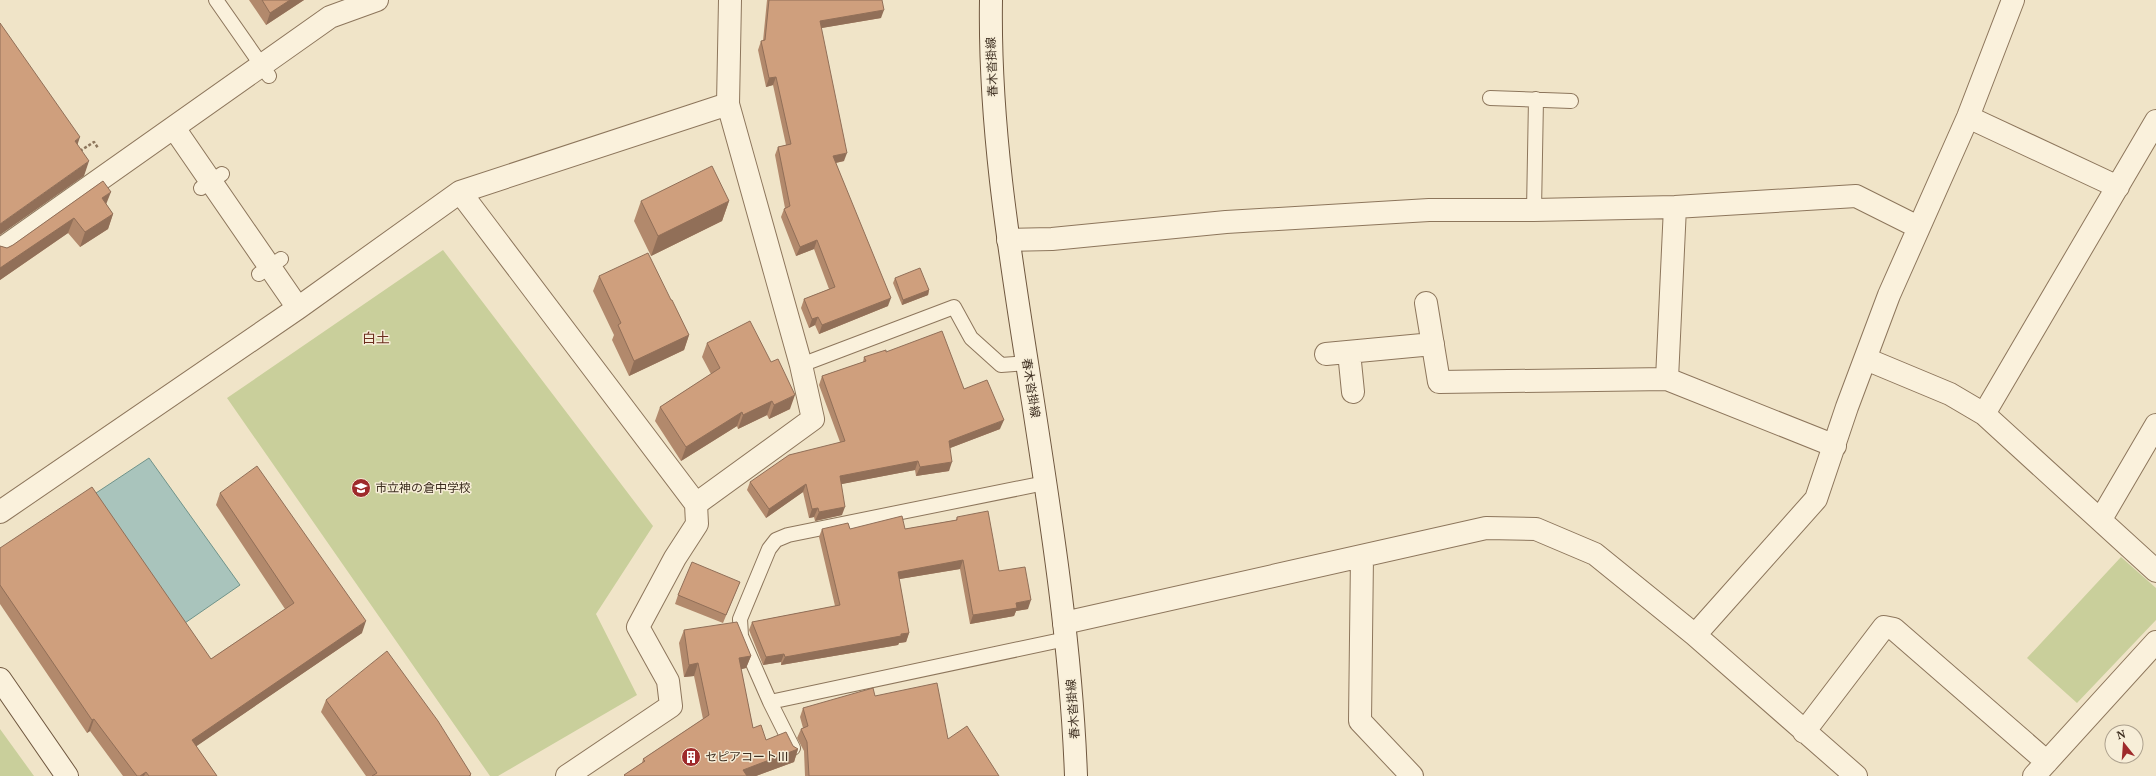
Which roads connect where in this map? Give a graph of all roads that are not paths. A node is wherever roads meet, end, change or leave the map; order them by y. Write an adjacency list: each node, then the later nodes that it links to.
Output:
1 (216, 0): 6 (lane)
2 (377, 0): 6 (street)
3 (730, 0): 10 (street)
4 (991, 0): 19 (street, 春木沓掛線)
5 (2013, 0): 11 (street)
6 (265, 71): 13 (street)
7 (1490, 98): 8 (lane)
8 (1536, 99): 9 (lane); 17 (lane)
9 (1571, 101)
10 (728, 104): 15 (street); 28 (street)
11 (1968, 117): 14 (street); 18 (street)
12 (2156, 121): 14 (street)
13 (174, 128): 20 (street); 22 (street)
14 (2118, 187): 31 (street)
15 (460, 192): 22 (street); 35 (street)
16 (1675, 206): 17 (street); 18 (street); 29 (street)
17 (1534, 210): 19 (street)
18 (1918, 227): 26 (street)
19 (1008, 240): 27 (street, 春木沓掛線)
20 (0, 250)
21 (1426, 303): 23 (street)
22 (298, 308): 36 (street)
23 (1433, 344): 24 (street); 29 (street)
24 (1349, 352): 25 (street); 30 (street)
25 (1326, 354)
26 (1866, 359): 31 (street); 33 (street)
27 (1027, 363): 28 (lane); 34 (street, 春木沓掛線)
28 (801, 365): 35 (street)
29 (1667, 379): 33 (street)
30 (1353, 392)
31 (1984, 414): 37 (street)
32 (2156, 425): 37 (street)
33 (1835, 446): 41 (street)
34 (1045, 483): 40 (street, 春木沓掛線); 44 (lane)
35 (696, 504): 48 (street)
36 (0, 512)
37 (2101, 519): 39 (street)
38 (1362, 556): 40 (street); 41 (street); 51 (street)
39 (2156, 571)
40 (1065, 631): 44 (lane); 50 (street, 春木沓掛線)
41 (1695, 635): 45 (street)
42 (2156, 642): 47 (street)
43 (0, 679): 49 (street)
44 (770, 702): 46 (lane)
45 (1804, 732): 47 (street); 52 (street)
46 (796, 754)
47 (2040, 769)
48 (577, 773)
49 (67, 776)
50 (1076, 776)
51 (1412, 776)
52 (1856, 776)

